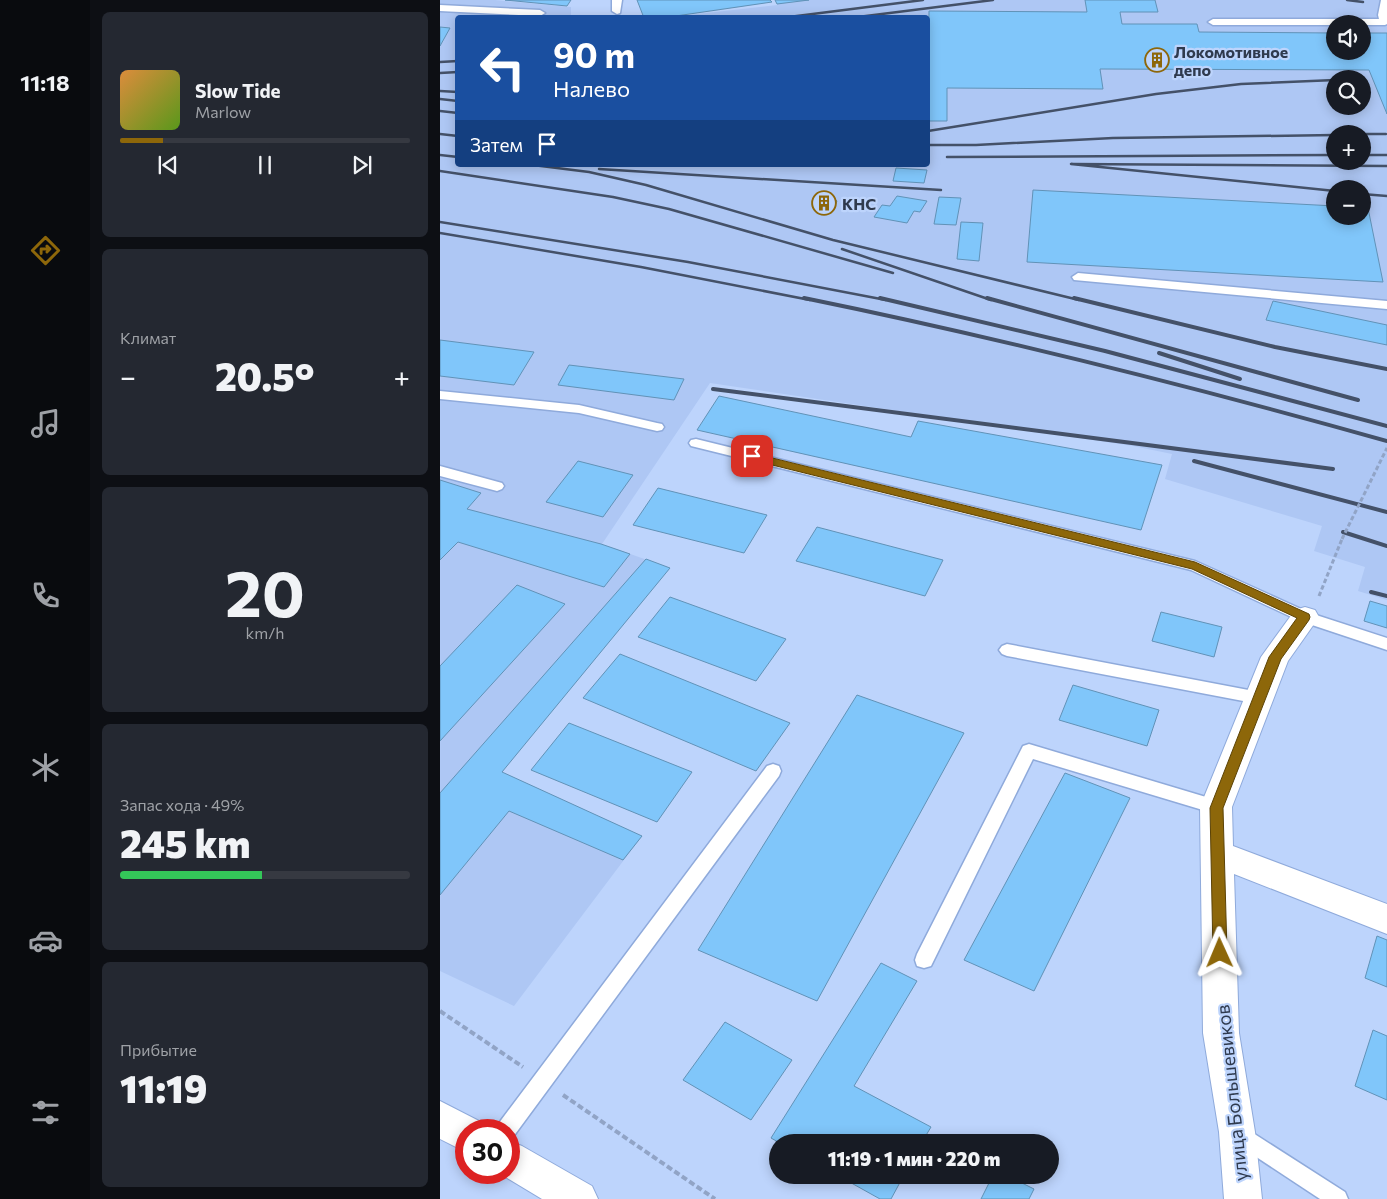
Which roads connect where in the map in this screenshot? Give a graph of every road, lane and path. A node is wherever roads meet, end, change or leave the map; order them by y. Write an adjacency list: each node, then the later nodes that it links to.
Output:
1 (617, 0): 4 (lane)
2 (1386, 0): 7 (lane)
3 (440, 8): 5 (lane)
4 (618, 11)
5 (540, 13)
6 (1213, 22): 7 (lane)
7 (1386, 23)
8 (1078, 277): 9 (lane)
9 (1387, 306)
10 (440, 395): 11 (lane)
11 (657, 427)
12 (696, 443): 16 (lane)
13 (1387, 448): 16 (path, bridge)
14 (440, 470): 15 (lane)
15 (498, 486)
16 (1311, 608): 17 (lane); 19 (street, улица Большевиков)
17 (1387, 644)
18 (1007, 650): 19 (lane)
19 (1259, 698): 21 (street, улица Большевиков)
20 (773, 771): 26 (lane)
21 (1216, 808): 22 (street, улица Большевиков); 24 (lane)
22 (1218, 854): 23 (street); 30 (street, улица Большевиков)
23 (1387, 919)
24 (924, 960)
25 (440, 1011): 26 (path)
26 (542, 1081): 28 (lane); 33 (path)
27 (440, 1119): 29 (street)
28 (514, 1119)
29 (455, 1128)
30 (1237, 1132): 34 (street, улица Большевиков); 35 (lane)
31 (520, 1165): 32 (street)
32 (579, 1199)
33 (715, 1199)
34 (1243, 1199)
35 (1338, 1199)

